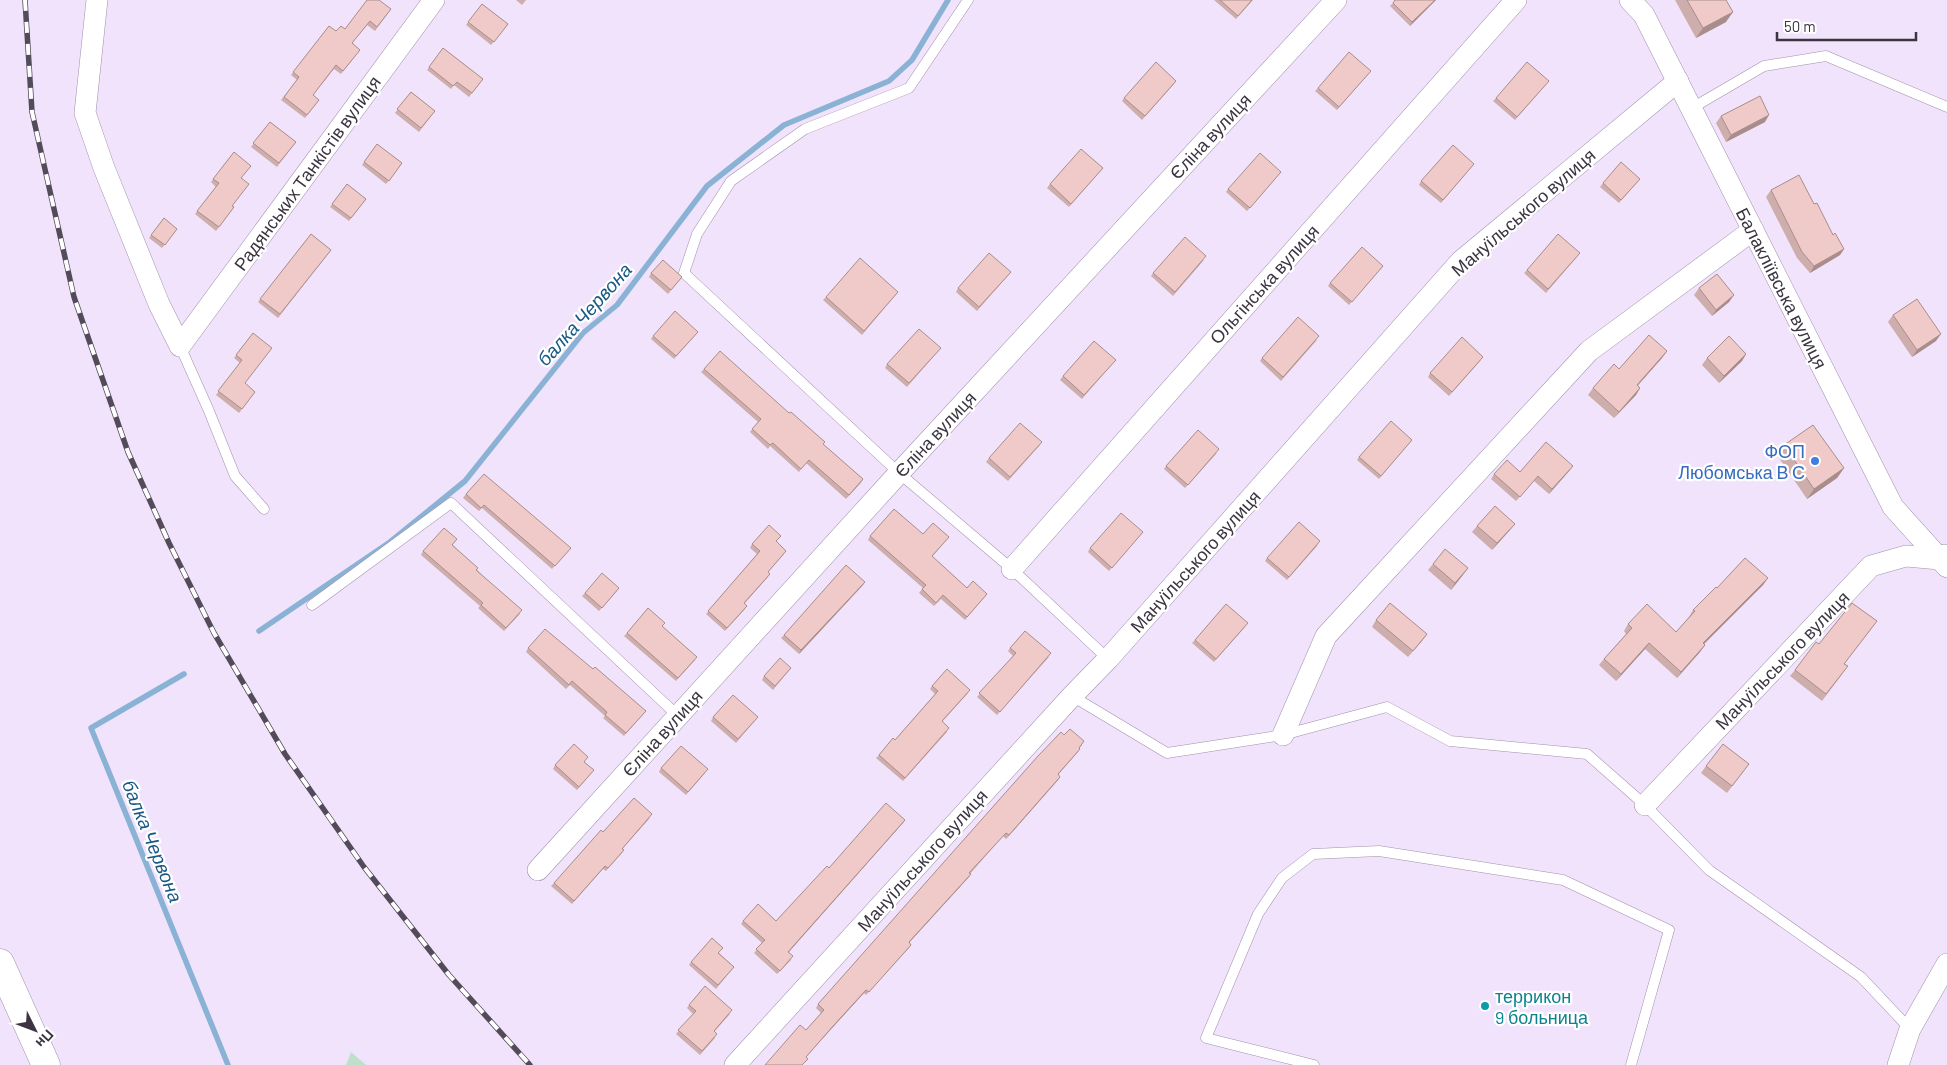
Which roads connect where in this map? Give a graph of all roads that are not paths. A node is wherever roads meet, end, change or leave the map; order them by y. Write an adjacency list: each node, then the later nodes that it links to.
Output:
1 (96, 0): 11 (street)
2 (434, 0): 11 (street, Радянських Танкістів вулиця)
3 (968, 0): 12 (lane)
4 (1336, 0): 12 (street, Єліна вулиця)
5 (1516, 0): 15 (street, Ольгінська вулиця)
6 (1630, 0): 7 (street, Балакліївська вулиця)
7 (1678, 81): 9 (street, Балакліївська вулиця); 17 (street, Мануїльського вулиця)
8 (1947, 107): 9 (lane)
9 (1692, 108): 10 (street, Балакліївська вулиця)
10 (1753, 230): 14 (street, Балакліївська вулиця); 20 (street)
11 (180, 346): 13 (lane)
12 (899, 473): 15 (lane); 19 (street, Єліна вулиця)
13 (264, 509)
14 (1945, 560): 21 (street, Мануїльського вулиця)
15 (1012, 569): 17 (lane)
16 (312, 605): 19 (lane)
17 (1108, 659): 18 (street, Мануїльського вулиця)
18 (1072, 696): 20 (lane); 27 (street, Мануїльського вулиця)
19 (677, 715): 22 (street, Єліна вулиця)
20 (1283, 735): 21 (lane)
21 (1645, 805): 25 (lane)
22 (538, 870)
23 (1947, 964): 25 (street)
24 (3, 977): 26 (main road)
25 (1910, 1029): 30 (street)
26 (46, 1065)
27 (735, 1065)
28 (1314, 1065): 29 (lane)
29 (1631, 1065)
30 (1898, 1065)

